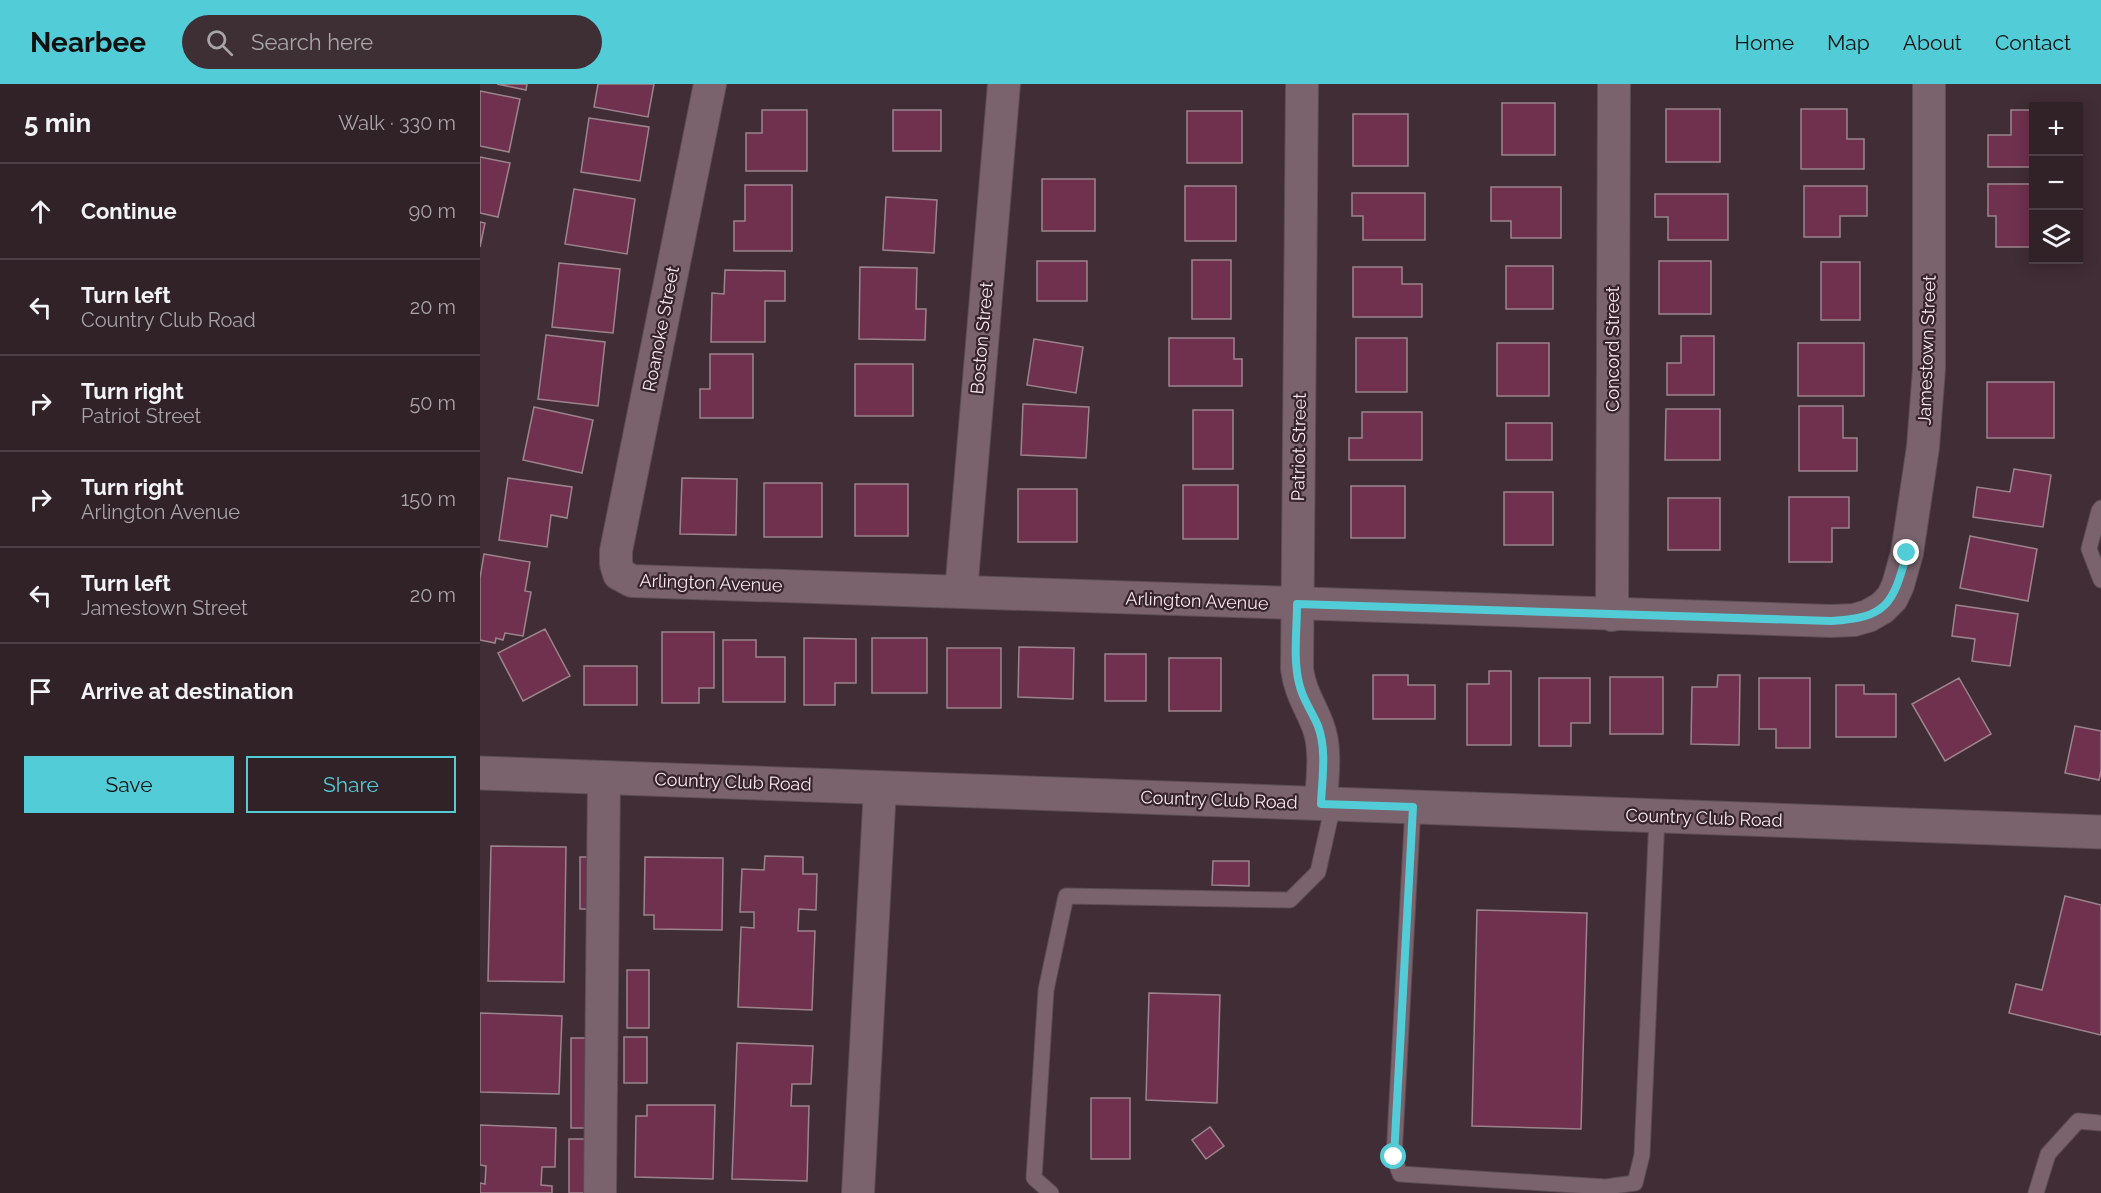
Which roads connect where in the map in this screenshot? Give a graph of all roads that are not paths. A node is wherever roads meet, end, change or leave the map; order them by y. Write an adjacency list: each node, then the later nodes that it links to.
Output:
1 (710, 84): 7 (street, Roanoke Street)
2 (1004, 84): 9 (street, Boston Street)
3 (1302, 84): 10 (street, Patriot Street)
4 (1614, 84): 12 (street, Concord Street)
5 (1929, 84): 11 (street, Jamestown Street)
6 (2101, 508): 8 (lane)
7 (619, 574): 9 (street, Arlington Avenue)
8 (2101, 580)
9 (961, 592): 10 (street, Arlington Avenue)
10 (1297, 604): 12 (street, Arlington Avenue); 16 (street, Patriot Street)
11 (1882, 608): 12 (street, Arlington Avenue)
12 (1612, 615)
13 (480, 773): 14 (street, Country Club Road)
14 (604, 777): 15 (street, Country Club Road); 21 (street)
15 (880, 788): 16 (street, Country Club Road); 22 (street)
16 (1327, 805): 17 (street, Country Club Road); 23 (lane)
17 (1413, 807): 18 (street, Country Club Road); 18 (lane)
18 (1657, 816): 19 (street, Country Club Road)
19 (2101, 832)
20 (2101, 1123): 24 (lane)
21 (600, 1193)
22 (858, 1193)
23 (1051, 1193)
24 (2036, 1193)

